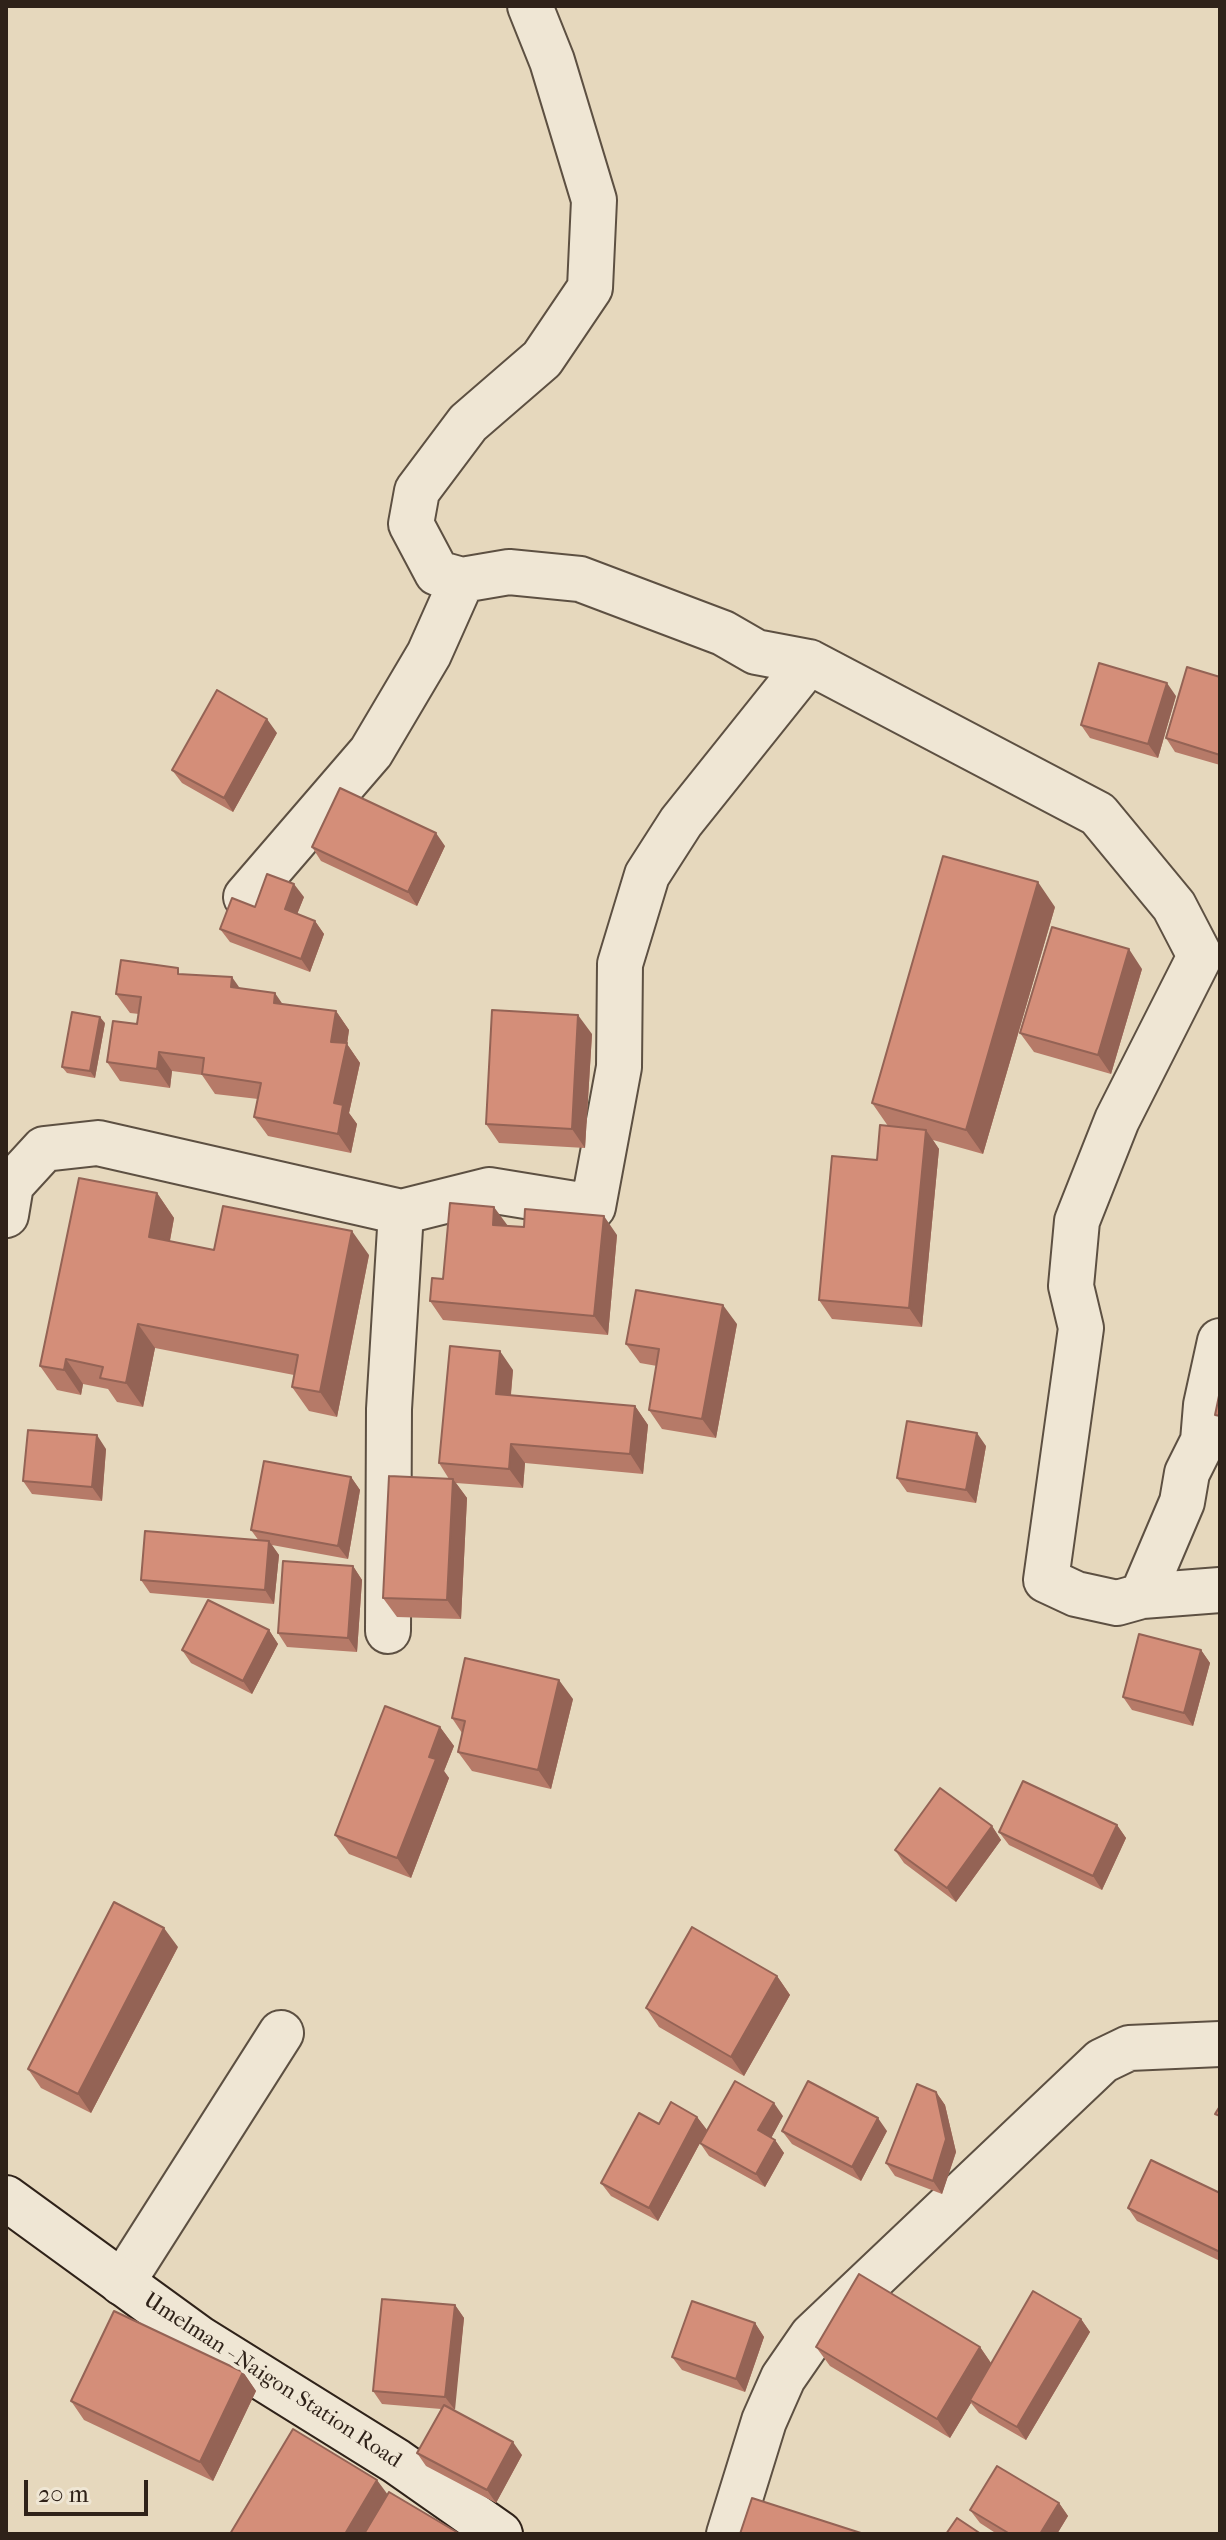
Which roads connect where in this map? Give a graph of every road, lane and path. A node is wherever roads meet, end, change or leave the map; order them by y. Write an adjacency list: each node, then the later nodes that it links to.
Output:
1 (530, 6): 2 (street)
2 (462, 580): 3 (street); 4 (street)
3 (809, 662): 5 (street); 9 (street)
4 (246, 897)
5 (401, 1212): 6 (street); 10 (street)
6 (6, 1215)
7 (1220, 1341): 9 (street)
8 (1220, 1590): 9 (street)
9 (1142, 1596)
10 (388, 1631)
11 (281, 2033): 14 (street)
12 (1220, 2044): 16 (street)
13 (6, 2198): 14 (street, Umelman - Naigon Station Road)
14 (122, 2283): 15 (street, Umelman - Naigon Station Road)
15 (500, 2534)
16 (729, 2534)

